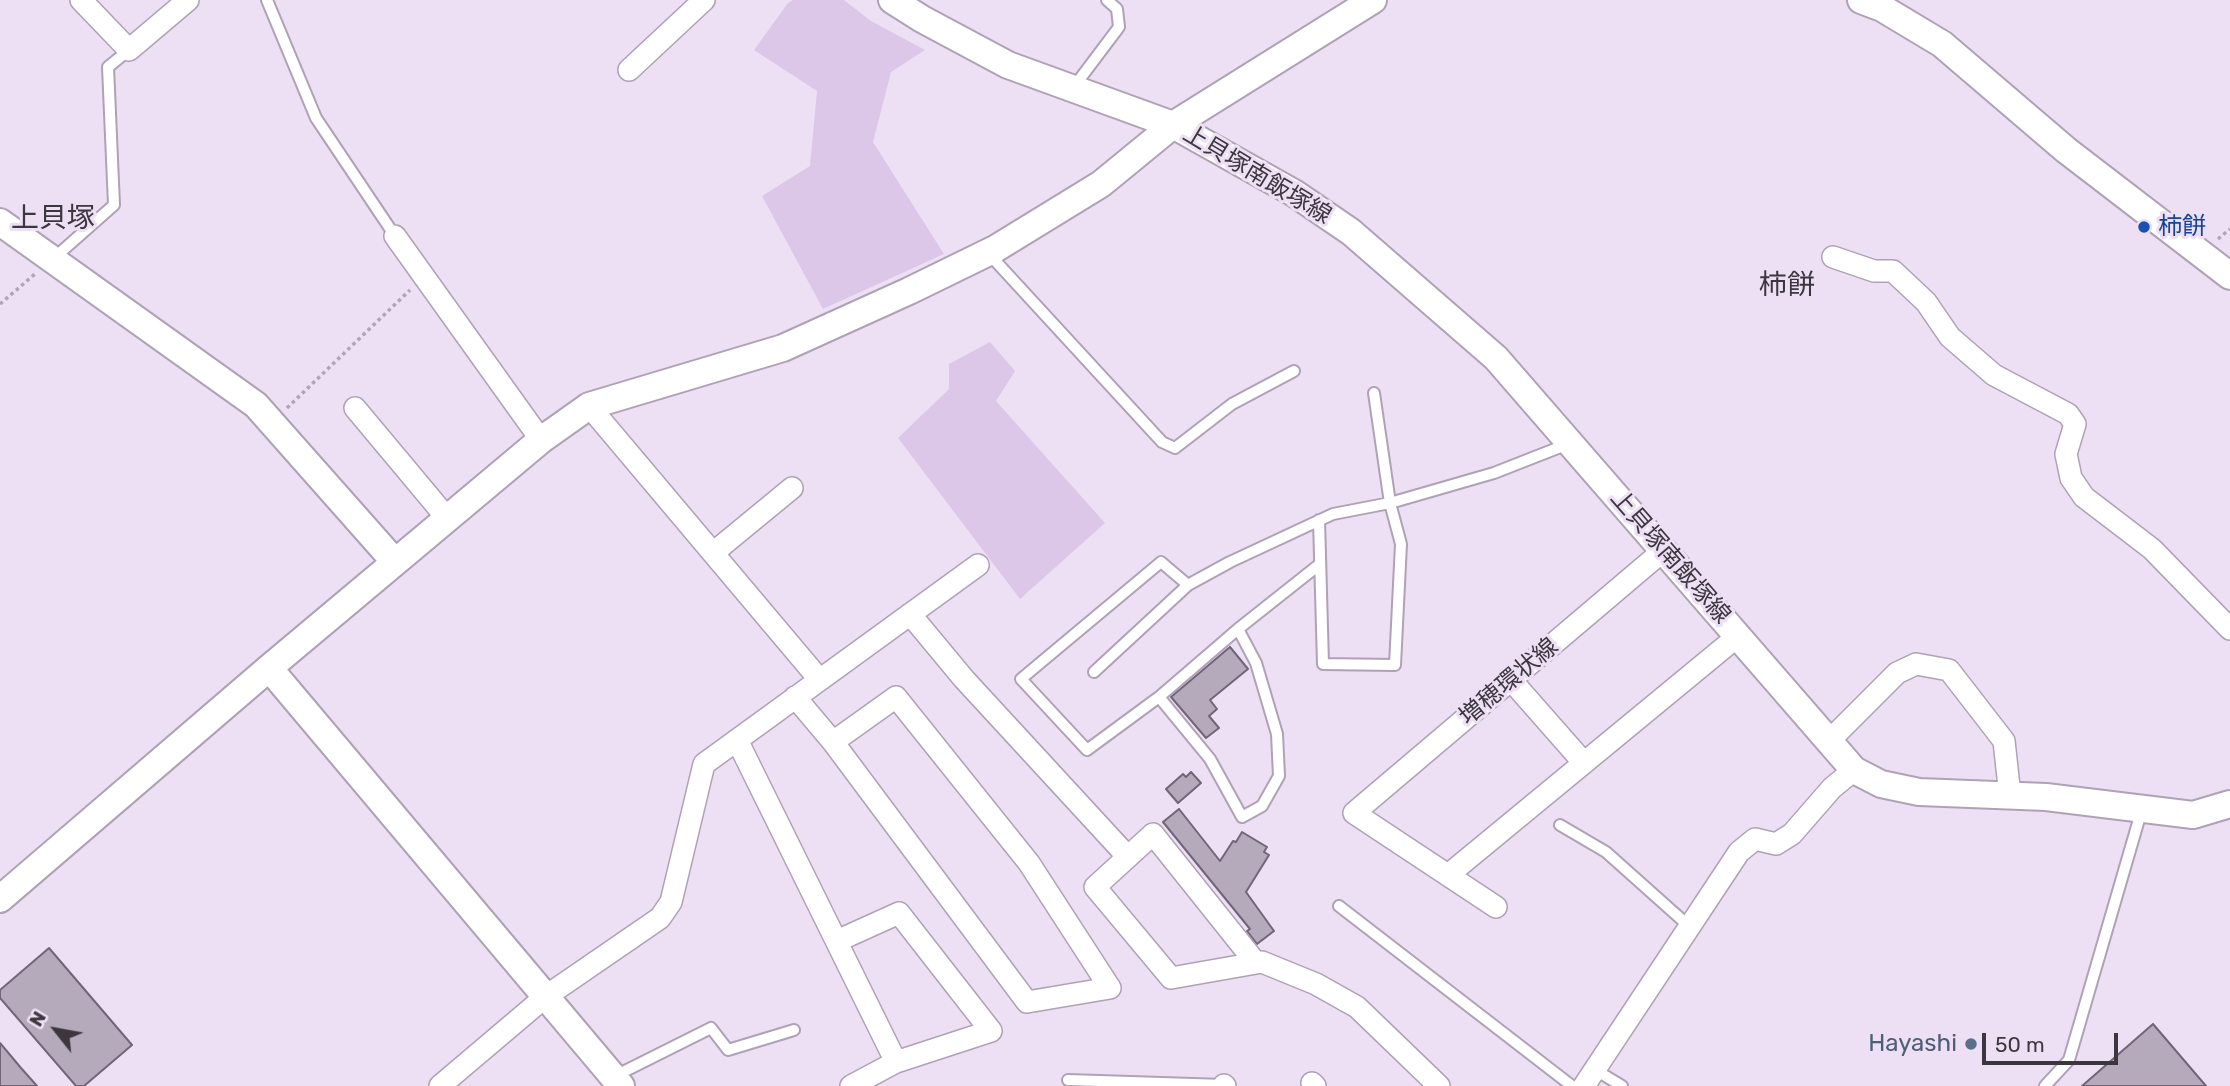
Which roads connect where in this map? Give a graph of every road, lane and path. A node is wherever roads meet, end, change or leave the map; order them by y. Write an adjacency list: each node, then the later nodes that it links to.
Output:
1 (81, 0): 9 (street)
2 (188, 0): 9 (street)
3 (267, 0): 14 (lane)
4 (704, 0): 10 (street)
5 (1107, 0): 11 (lane)
6 (1373, 0): 12 (street)
7 (1861, 0): 18 (street)
8 (895, 1): 11 (street, 上貝塚南飯塚線)
9 (129, 50): 17 (lane)
10 (629, 70)
11 (1073, 88): 12 (street, 上貝塚南飯塚線)
12 (1173, 125): 15 (street); 27 (street, 上貝塚南飯塚線)
13 (0, 222): 17 (street)
14 (395, 236): 19 (street)
15 (988, 253): 21 (lane); 23 (street)
16 (1833, 257): 39 (street)
17 (52, 259): 20 (path); 25 (street)
18 (2230, 276)
19 (423, 277): 25 (path); 26 (street)
20 (0, 304)
21 (1294, 370)
22 (1374, 393): 29 (lane)
23 (589, 406): 26 (street); 33 (street)
24 (355, 408): 30 (street)
25 (273, 422): 34 (street)
26 (541, 440): 30 (street)
27 (1571, 443): 29 (lane); 32 (street, 上貝塚南飯塚線)
28 (793, 488): 33 (street)
29 (1390, 503): 31 (lane); 35 (lane)
30 (447, 518): 34 (street)
31 (1319, 520): 35 (lane); 37 (lane)
32 (1664, 550): 41 (street, 上貝塚南飯塚線); 45 (street, 増穂環状線)
33 (713, 553): 44 (street)
34 (395, 562): 42 (street)
35 (1320, 564): 40 (lane)
36 (978, 565): 38 (street)
37 (1188, 585): 43 (lane); 47 (lane)
38 (910, 614): 44 (street); 57 (street)
39 (2230, 628)
40 (1238, 629): 47 (lane); 47 (lane)
41 (1738, 636): 49 (street, 上貝塚南飯塚線); 51 (street)
42 (269, 668): 59 (street); 65 (street)
43 (1094, 672)
44 (819, 679): 46 (street)
45 (1511, 680): 51 (street); 58 (street, 増穂環状線)
46 (795, 697): 48 (street); 50 (street)
47 (1159, 697)
48 (737, 740): 63 (street); 65 (street)
49 (1829, 741): 52 (street, 上貝塚南飯塚線); 53 (street)
50 (832, 742): 50 (street)
51 (1584, 763): 58 (street)
52 (1854, 770): 53 (street, 上貝塚南飯塚線); 62 (street)
53 (2010, 796): 55 (street, 上貝塚南飯塚線)
54 (2230, 804): 55 (street, 上貝塚南飯塚線)
55 (2142, 809): 78 (lane)
56 (1560, 825): 62 (lane)
57 (1128, 857): 64 (street); 64 (street)
58 (1448, 875): 61 (street)
59 (0, 899)
60 (1339, 906): 76 (lane)
61 (1496, 907)
62 (1690, 927): 68 (street)
63 (836, 941): 67 (street); 67 (street)
64 (1256, 963): 75 (street)
65 (545, 997): 69 (street); 72 (street)
66 (794, 1030): 69 (lane)
67 (896, 1062): 73 (street)
68 (1589, 1078): 77 (lane)
69 (617, 1081)
70 (1145, 1084): 71 (lane); 74 (lane)
71 (1224, 1085)
72 (440, 1086)
73 (851, 1086)
74 (1072, 1086)
75 (1439, 1086)
76 (1572, 1086)
77 (1622, 1086)
78 (2045, 1086)

